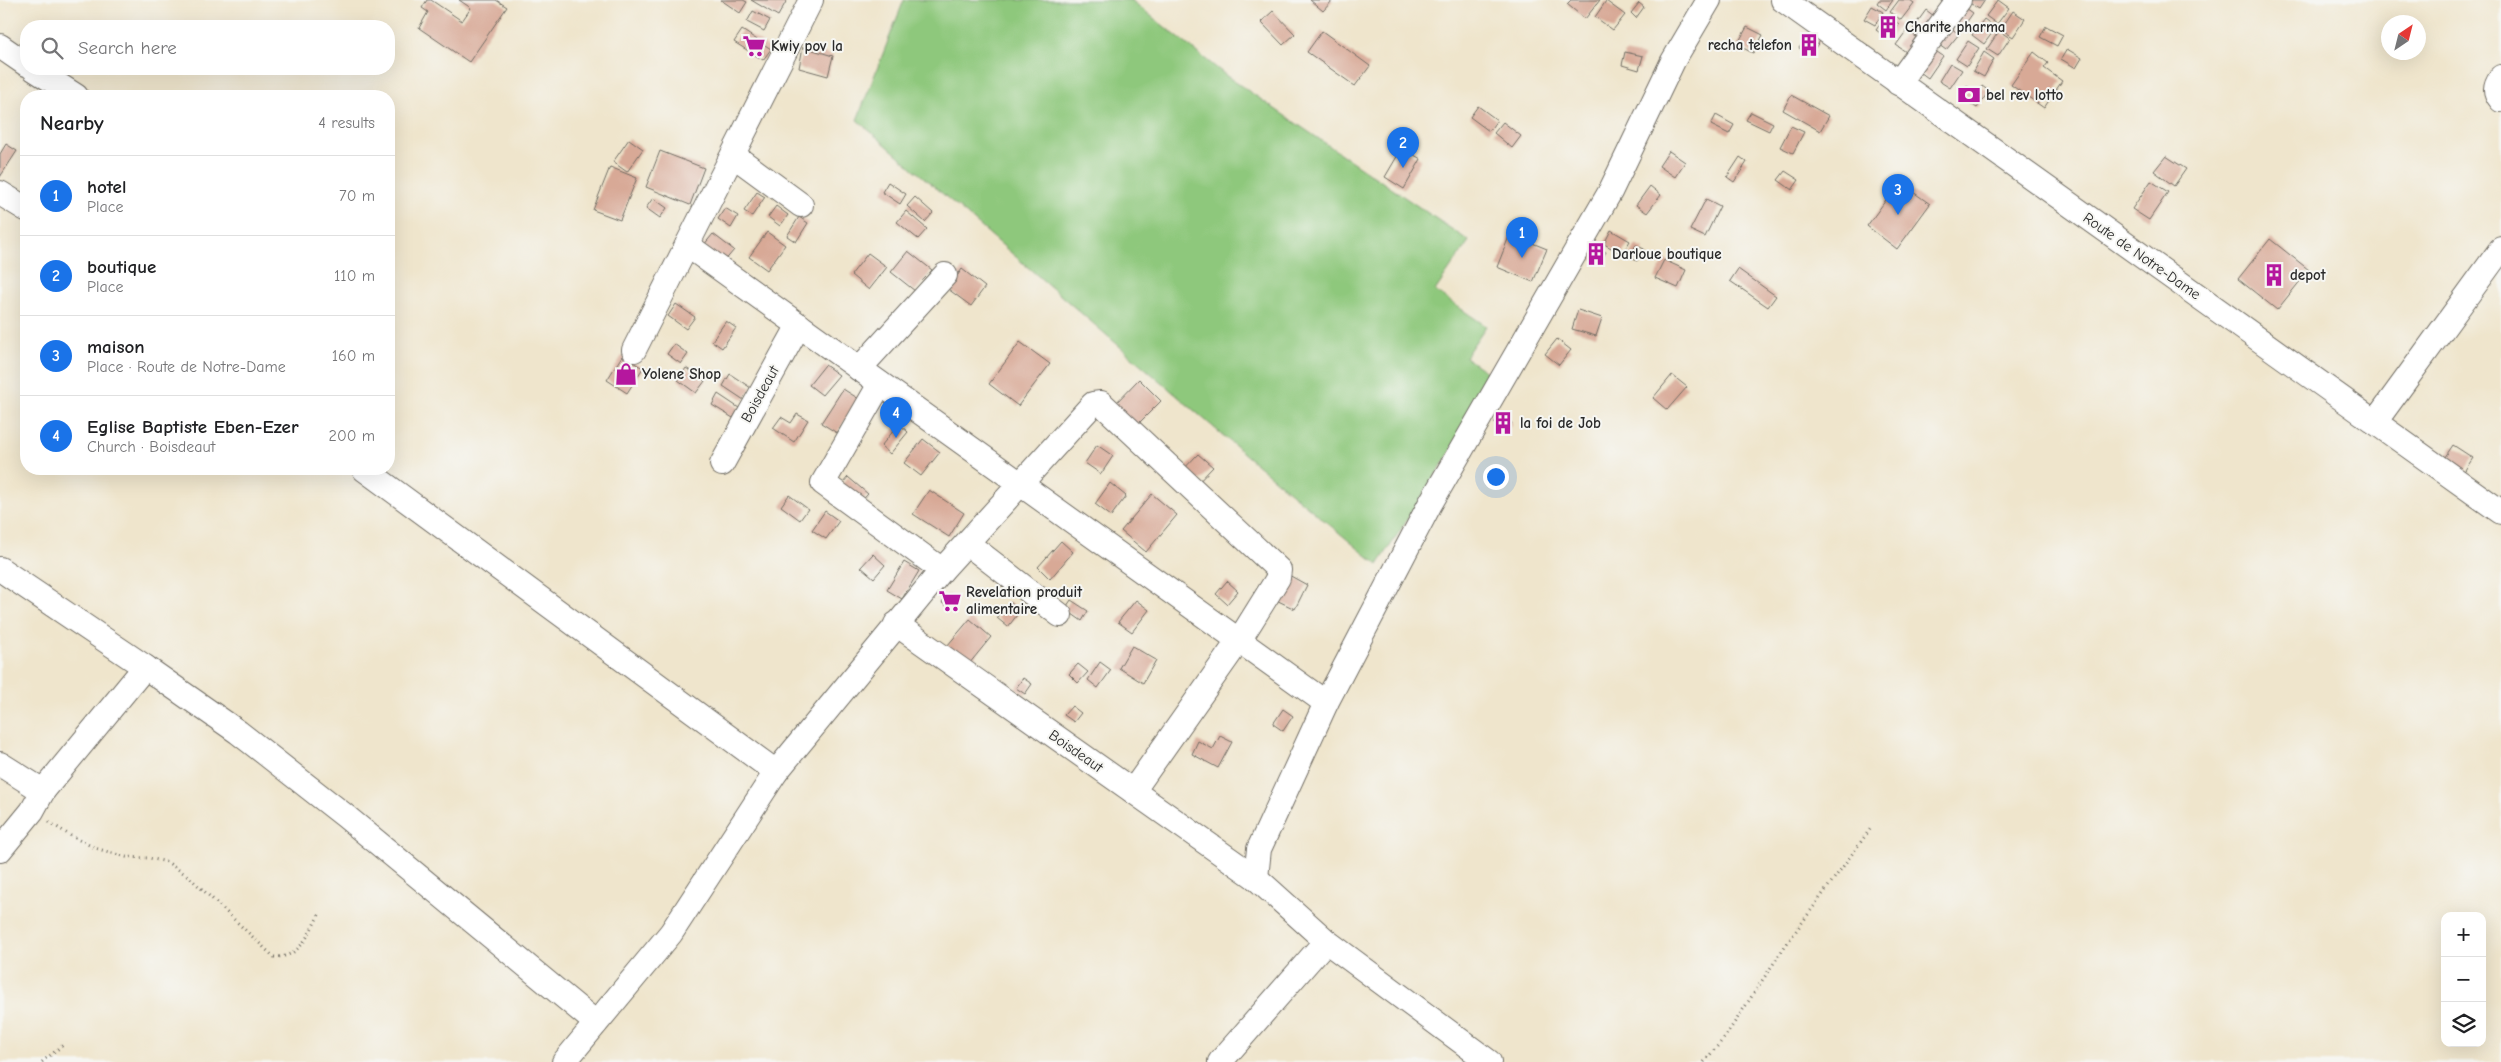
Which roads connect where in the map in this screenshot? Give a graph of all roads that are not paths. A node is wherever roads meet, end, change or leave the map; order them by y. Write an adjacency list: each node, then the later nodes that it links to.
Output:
1 (811, 0): 12 (street)
2 (1709, 0): 35 (street)
3 (1783, 0): 9 (street, Route de Notre-Dame)
4 (1959, 0): 9 (street)
5 (0, 46): 6 (street)
6 (20, 60)
7 (43, 75): 10 (street)
8 (2501, 77): 11 (street)
9 (1898, 83): 23 (street, Route de Notre-Dame)
10 (67, 90)
11 (2501, 100)
12 (733, 155): 15 (street); 16 (street)
13 (0, 193): 14 (street)
14 (20, 205)
15 (801, 205)
16 (687, 245): 19 (street); 20 (street)
17 (2501, 249): 23 (street)
18 (945, 275): 21 (street)
19 (798, 325): 21 (street); 24 (street, Boisdeaut)
20 (634, 350)
21 (859, 369): 22 (street)
22 (880, 384): 26 (street); 30 (street)
23 (2375, 422): 27 (street, Route de Notre-Dame)
24 (722, 464)
25 (372, 475): 37 (street)
26 (1022, 484): 28 (street); 33 (street); 33 (street)
27 (2501, 512)
28 (968, 544): 30 (street); 31 (street)
29 (0, 569): 34 (street)
30 (942, 570): 32 (street)
31 (1060, 615)
32 (896, 624): 37 (street); 38 (street, Boisdeaut)
33 (1240, 640): 35 (street); 38 (street)
34 (145, 667): 39 (street); 43 (street)
35 (1326, 703): 41 (street)
36 (0, 764): 39 (street)
37 (776, 772): 43 (street)
38 (1134, 791): 41 (street, Boisdeaut)
39 (37, 801): 40 (street)
40 (0, 850)
41 (1256, 878): 42 (street, Boisdeaut)
42 (1326, 941): 45 (street); 46 (street, Boisdeaut)
43 (596, 1023): 44 (street)
44 (564, 1062)
45 (1220, 1062)
46 (1489, 1062)

